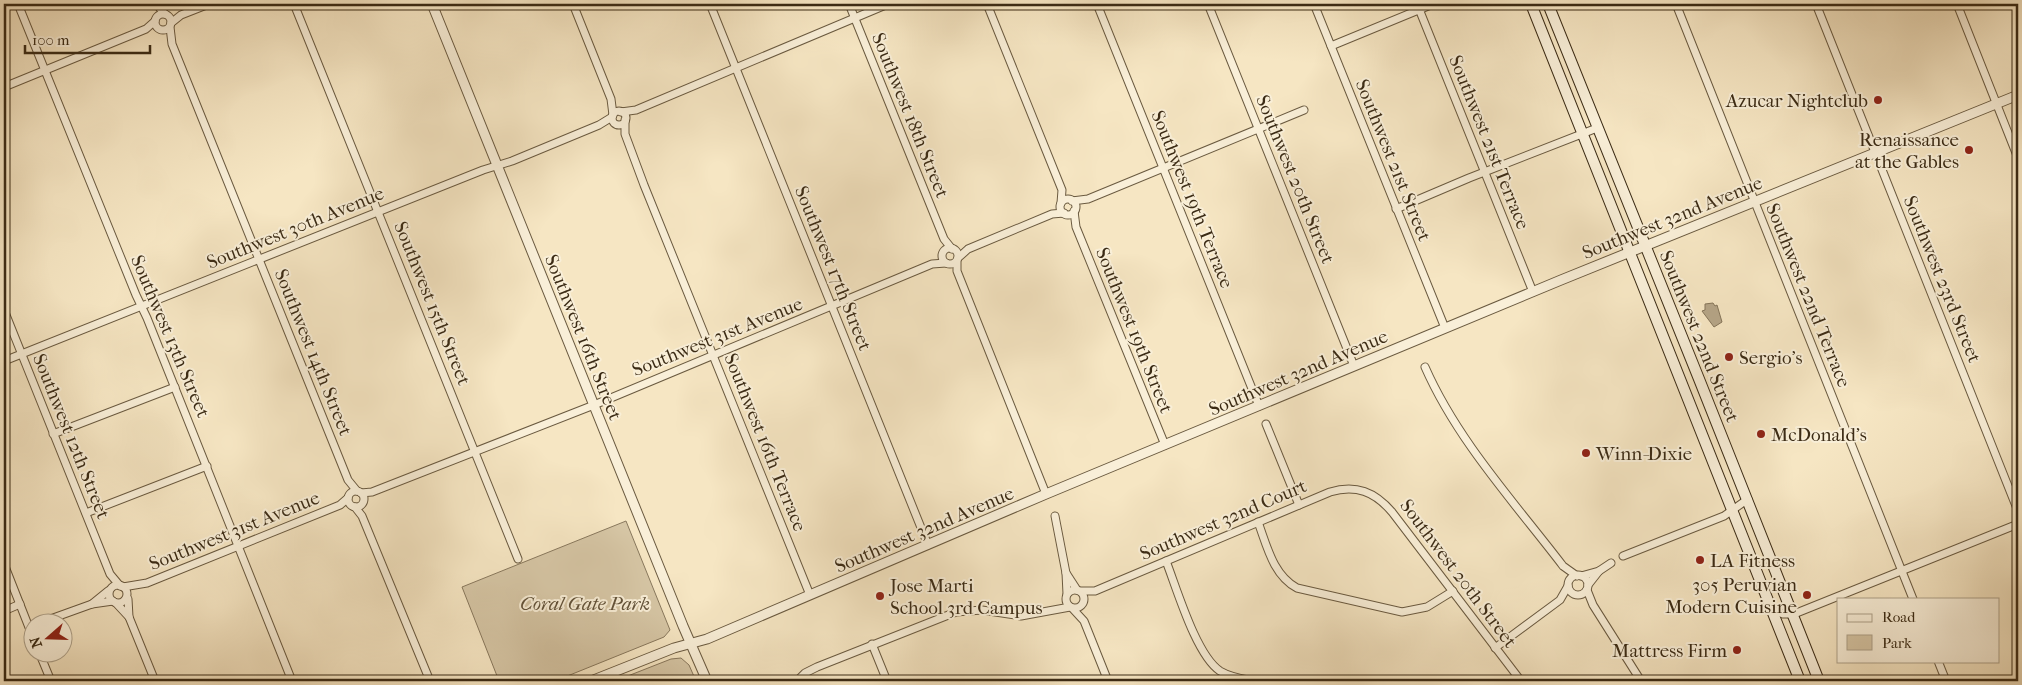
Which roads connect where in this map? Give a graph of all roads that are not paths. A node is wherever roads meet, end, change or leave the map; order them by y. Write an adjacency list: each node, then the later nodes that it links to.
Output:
1 (18, 4): 27 (street, Southwest 13th Street)
2 (157, 4): 22 (street); 23 (street)
3 (209, 4): 22 (street)
4 (294, 4): 53 (street, Southwest 15th Street)
5 (432, 4): 43 (street, Southwest 16th Street)
6 (573, 4): 30 (street)
7 (710, 4): 26 (street, Southwest 17th Street)
8 (849, 4): 21 (street, Southwest 18th Street)
9 (888, 4): 21 (street)
10 (987, 4): 46 (street)
11 (1097, 4): 44 (street, Southwest 19th Terrace)
12 (1208, 4): 37 (street, Southwest 20th Street)
13 (1314, 4): 25 (street, Southwest 21st Street)
14 (1433, 4): 20 (street)
15 (1530, 4): 40 (main road, Southwest 22nd Street)
16 (1548, 4): 38 (main road, Southwest 22nd Street)
17 (1676, 4): 49 (street, Southwest 22nd Terrace)
18 (1816, 4): 41 (street, Southwest 23rd Street)
19 (1956, 4): 31 (street)
20 (1418, 6): 25 (street); 45 (street, Southwest 21st Terrace)
21 (854, 18): 26 (street); 57 (street, Southwest 18th Street)
22 (169, 20): 23 (street); 23 (street); 24 (street, Southwest 14th Street)
23 (158, 24): 24 (street, Southwest 14th Street); 27 (street)
24 (171, 39): 64 (street, Southwest 14th Street)
25 (1331, 46): 51 (street, Southwest 21st Street)
26 (736, 68): 32 (street); 70 (street, Southwest 17th Street)
27 (45, 70): 28 (street); 69 (street, Southwest 13th Street)
28 (4, 87)
29 (2018, 95): 31 (street, Southwest 32nd Avenue)
30 (611, 99): 34 (street); 35 (street)
31 (1996, 103): 41 (street, Southwest 32nd Avenue); 42 (street)
32 (636, 110): 34 (street); 36 (street)
33 (1304, 110): 37 (street)
34 (621, 111): 35 (street); 36 (street)
35 (614, 120): 36 (street); 39 (street, Southwest 16th Terrace); 43 (street, Southwest 30th Avenue)
36 (625, 120): 39 (street, Southwest 16th Terrace)
37 (1258, 128): 44 (street); 76 (street, Southwest 20th Street)
38 (1598, 128): 40 (street); 58 (main road, Southwest 22nd Street)
39 (625, 134): 74 (street, Southwest 16th Terrace)
40 (1582, 134): 45 (street); 61 (main road, Southwest 22nd Street)
41 (1876, 154): 49 (street, Southwest 32nd Avenue); 93 (street, Southwest 23rd Street)
42 (2018, 158)
43 (497, 166): 53 (street, Southwest 30th Avenue); 79 (street, Southwest 16th Street)
44 (1163, 168): 47 (street); 80 (street, Southwest 19th Terrace)
45 (1485, 172): 51 (street); 68 (street, Southwest 21st Terrace)
46 (1062, 190): 48 (street); 50 (street)
47 (1088, 199): 48 (street); 52 (street)
48 (1071, 200): 50 (street); 52 (street, Southwest 19th Street)
49 (1754, 202): 58 (street, Southwest 32nd Avenue); 108 (street, Southwest 22nd Terrace)
50 (1061, 205): 54 (street); 55 (street, Southwest 19th Street)
51 (1396, 209): 72 (street, Southwest 21st Street)
52 (1075, 210): 55 (street); 56 (street, Southwest 19th Street)
53 (378, 212): 64 (street, Southwest 30th Avenue); 86 (street, Southwest 15th Street)
54 (1052, 214): 55 (street); 60 (street)
55 (1065, 214): 56 (street, Southwest 19th Street)
56 (1076, 227): 85 (street, Southwest 19th Street)
57 (944, 239): 59 (street, Southwest 18th Street); 62 (street, Southwest 18th Street)
58 (1644, 246): 61 (street, Southwest 32nd Avenue); 82 (main road, Southwest 22nd Street)
59 (953, 249): 60 (street); 62 (street, Southwest 31st Avenue); 63 (street, Southwest 18th Street)
60 (968, 249): 63 (street)
61 (1629, 253): 68 (street, Southwest 32nd Avenue); 83 (main road, Southwest 22nd Street)
62 (943, 254): 65 (street, Southwest 31st Avenue); 66 (street)
63 (958, 259): 66 (street); 67 (street)
64 (259, 260): 69 (street, Southwest 30th Avenue); 90 (street, Southwest 14th Street)
65 (935, 263): 66 (street, Southwest 31st Avenue); 70 (street, Southwest 31st Avenue)
66 (947, 263): 67 (street)
67 (956, 271): 89 (street)
68 (1533, 292): 72 (street, Southwest 32nd Avenue)
69 (141, 306): 73 (street, Southwest 30th Avenue); 78 (street, Southwest 13th Street)
70 (832, 306): 74 (street, Southwest 31st Avenue); 99 (street, Southwest 17th Street)
71 (4, 310): 73 (street, Southwest 12th Street)
72 (1445, 328): 76 (street, Southwest 32nd Avenue)
73 (22, 354): 75 (street, Southwest 30th Avenue); 84 (street, Southwest 12th Street)
74 (713, 355): 79 (street, Southwest 31st Avenue); 120 (street, Southwest 16th Terrace)
75 (4, 361)
76 (1354, 366): 80 (street, Southwest 32nd Avenue)
77 (1424, 366): 106 (street)
78 (175, 387): 84 (street); 87 (street, Southwest 13th Street)
79 (594, 405): 86 (street, Southwest 31st Avenue); 140 (street, Southwest 16th Street)
80 (1259, 406): 85 (street, Southwest 32nd Avenue)
81 (1266, 424): 92 (street)
82 (1718, 424): 83 (main road); 91 (main road, Southwest 22nd Street)
83 (1698, 426): 94 (main road, Southwest 22nd Street)
84 (53, 434): 95 (street, Southwest 12th Street)
85 (1165, 445): 89 (street, Southwest 32nd Avenue)
86 (476, 452): 90 (street, Southwest 31st Avenue); 102 (street, Southwest 15th Street)
87 (207, 466): 95 (street); 100 (street, Southwest 13th Street)
88 (1366, 490): 92 (street, Southwest 32nd Court); 119 (street, Southwest 20th Street)
89 (1046, 494): 99 (street, Southwest 32nd Avenue)
90 (356, 499): 100 (street, Southwest 31st Avenue); 148 (street)
91 (1748, 499): 94 (street); 137 (main road, Southwest 22nd Street)
92 (1299, 505): 97 (street, Southwest 32nd Court)
93 (2018, 511)
94 (1733, 512): 101 (street); 132 (main road, Southwest 22nd Street)
95 (86, 513): 110 (street, Southwest 12th Street)
96 (1055, 516): 109 (street)
97 (1258, 522): 103 (street, Southwest 32nd Court); 119 (street)
98 (2018, 524): 108 (street)
99 (928, 544): 120 (street, Southwest 32nd Avenue)
100 (238, 546): 114 (street, Southwest 31st Avenue); 147 (street, Southwest 13th Street)
101 (1623, 556)
102 (518, 559)
103 (1166, 561): 118 (street, Southwest 32nd Court); 154 (street)
104 (1611, 563): 107 (street)
105 (4, 564): 128 (street)
106 (1564, 568): 111 (street); 112 (street)
107 (1599, 571): 111 (street); 115 (street)
108 (1902, 571): 124 (street, Southwest 22nd Terrace); 137 (street)
109 (1066, 573): 117 (street); 122 (street)
110 (110, 574): 113 (street, Southwest 12th Street); 116 (street, Southwest 12th Street)
111 (1579, 576): 112 (street); 115 (street)
112 (1569, 584): 121 (street); 125 (street)
113 (121, 586): 114 (street, Southwest 31st Avenue); 116 (street, Southwest 31st Avenue); 123 (street, Southwest 12th Street)
114 (140, 586): 123 (street, Southwest 31st Avenue)
115 (1587, 588): 121 (street); 130 (street)
116 (109, 590): 126 (street); 129 (street)
117 (1078, 590): 118 (street, Southwest 32nd Court); 122 (street); 127 (street)
118 (1095, 591): 127 (street, Southwest 32nd Court)
119 (1453, 591): 142 (street, Southwest 20th Street)
120 (810, 595): 140 (street, Southwest 32nd Avenue)
121 (1576, 595): 125 (street); 130 (street)
122 (1066, 596): 131 (street); 133 (street)
123 (128, 598): 126 (street); 138 (street)
124 (1913, 598)
125 (1560, 600): 142 (street)
126 (114, 602): 129 (street); 138 (street)
127 (1083, 603): 131 (street); 139 (street)
128 (20, 604): 134 (street); 135 (street)
129 (92, 604): 136 (street)
130 (1592, 605): 156 (street)
131 (1071, 608): 133 (street); 139 (street)
132 (1771, 608): 137 (street); 157 (main road, Southwest 22nd Street)
133 (1051, 609): 141 (street)
134 (4, 611)
135 (24, 612)
136 (70, 612)
137 (1794, 614): 158 (main road, Southwest 22nd Street)
138 (129, 618): 146 (street)
139 (1084, 621): 153 (street)
140 (691, 643): 149 (street, Southwest 32nd Avenue); 150 (street, Southwest 16th Street)
141 (872, 644): 151 (street); 152 (street)
142 (1495, 648): 155 (street, Southwest 20th Street)
143 (43, 662): 145 (street)
144 (1938, 662): 159 (street)
145 (51, 681)
146 (155, 681)
147 (292, 681)
148 (430, 681)
149 (591, 681)
150 (707, 681)
151 (797, 681)
152 (887, 681)
153 (1108, 681)
154 (1253, 681)
155 (1521, 681)
156 (1641, 681)
157 (1800, 681)
158 (1819, 681)
159 (1946, 681)

